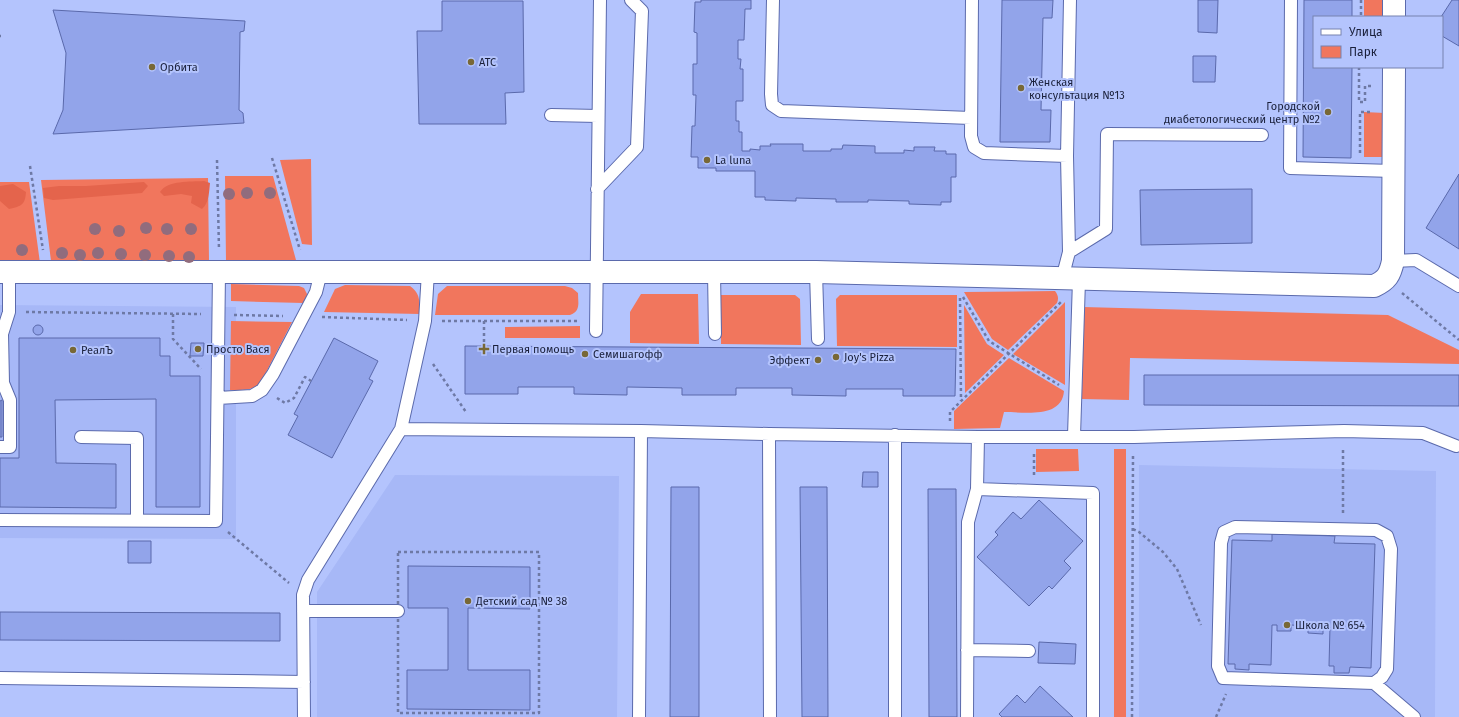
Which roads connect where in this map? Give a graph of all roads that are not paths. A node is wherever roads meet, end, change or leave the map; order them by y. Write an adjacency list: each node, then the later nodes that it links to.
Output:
1 (600, 0): 11 (lane)
2 (631, 0): 16 (lane)
3 (773, 0): 12 (lane)
4 (972, 0): 12 (lane)
5 (1070, 0): 14 (lane)
6 (1291, 0): 15 (lane)
7 (1394, 0): 8 (street)
8 (1394, 16)
9 (1394, 76): 15 (street)
10 (551, 115): 11 (lane)
11 (598, 116): 16 (lane)
12 (971, 118): 14 (lane)
13 (1262, 135): 17 (lane)
14 (1067, 156): 17 (lane)
15 (1393, 171): 18 (street)
16 (597, 189): 23 (lane)
17 (1069, 252): 26 (lane)
18 (1393, 261): 26 (street); 27 (lane)
19 (4, 272): 20 (street); 39 (lane)
20 (219, 272): 21 (street); 31 (lane)
21 (314, 272): 22 (street); 31 (lane)
22 (428, 272): 23 (street); 32 (lane)
23 (596, 272): 24 (street); 28 (lane)
24 (714, 272): 25 (street); 29 (lane)
25 (816, 272): 26 (street); 30 (lane)
26 (1073, 281): 36 (lane)
27 (1459, 286)
28 (596, 331)
29 (715, 334)
30 (818, 339)
31 (218, 398): 43 (lane)
32 (401, 429): 33 (lane); 44 (lane)
33 (641, 431): 34 (lane); 52 (lane)
34 (769, 434): 35 (lane); 53 (lane)
35 (895, 435): 38 (lane); 54 (lane)
36 (1074, 436): 38 (lane); 40 (lane)
37 (81, 437): 43 (lane)
38 (978, 437): 41 (lane)
39 (0, 447)
40 (1458, 448)
41 (977, 489): 46 (lane); 56 (lane)
42 (0, 520): 43 (lane)
43 (137, 521)
44 (303, 611): 45 (lane); 49 (lane)
45 (398, 611)
46 (967, 650): 47 (lane); 55 (lane)
47 (1029, 650)
48 (0, 678): 49 (lane)
49 (304, 682): 51 (lane)
50 (1374, 682): 50 (lane); 57 (lane)
51 (304, 717)
52 (639, 717)
53 (770, 717)
54 (895, 717)
55 (967, 717)
56 (1093, 717)
57 (1414, 717)

